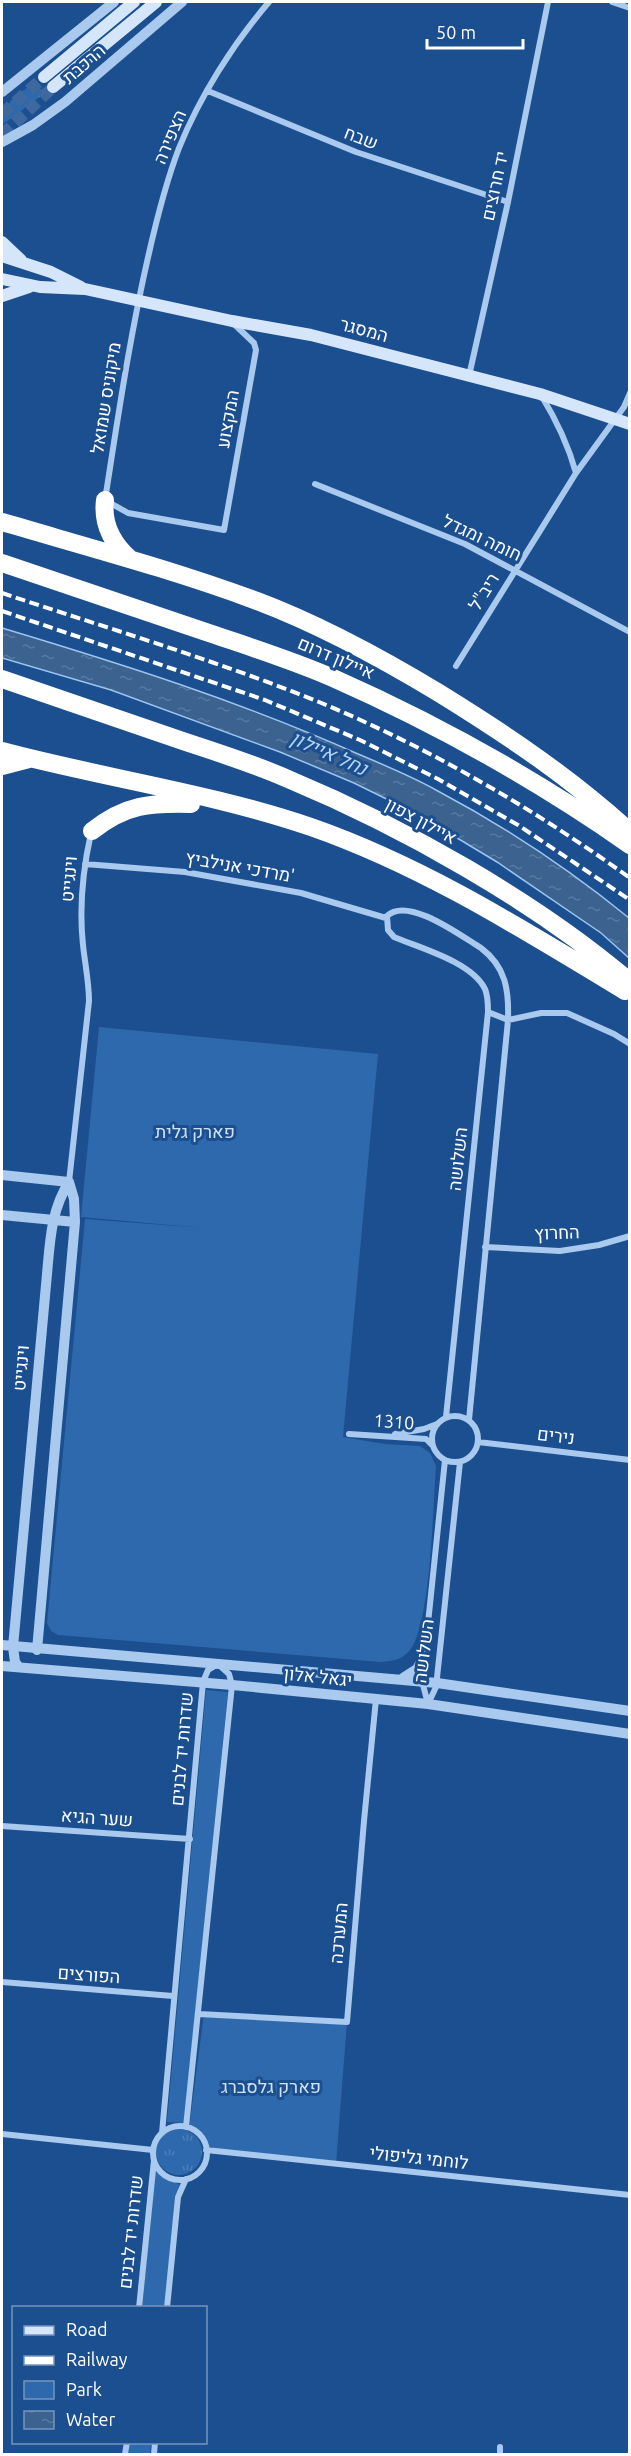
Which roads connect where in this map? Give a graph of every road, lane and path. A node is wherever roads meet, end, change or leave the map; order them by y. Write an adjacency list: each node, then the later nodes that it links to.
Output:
1 (114, 2): 12 (street, הרכבת)
2 (134, 2): 9 (main road)
3 (156, 2): 10 (main road)
4 (182, 2): 13 (street, הרכבת)
5 (269, 2): 11 (street, הצפירה)
6 (548, 2): 14 (street, יד חרוצים)
7 (612, 2): 8 (street)
8 (630, 8)
9 (44, 77)
10 (53, 87)
11 (208, 91): 14 (street, שבח); 22 (street, הצפירה)
12 (2, 92)
13 (2, 142)
14 (508, 202): 24 (street, יד חרוצים)
15 (2, 242): 17 (main road)
16 (2, 256): 17 (main road, המסגר)
17 (30, 266): 20 (main road, המסגר)
18 (2, 279): 19 (main road, המסגר)
19 (40, 287): 20 (main road, המסגר); 21 (main road)
20 (85, 289): 22 (main road, המסגר)
21 (2, 296)
22 (138, 302): 23 (main road, המסגר); 31 (street, מיקוניס שמואל)
23 (232, 321): 24 (main road, המסגר); 31 (street, המקצוע)
24 (469, 376): 26 (main road, המסגר)
25 (630, 393): 27 (street, ריב"ל)
26 (540, 394): 27 (main road, המסגר); 29 (street)
27 (616, 419): 28 (main road, המסגר); 29 (street, ריב"ל)
28 (630, 424)
29 (576, 473): 35 (street, ריב"ל)
30 (315, 484): 35 (street, חומה ומגדל)
31 (105, 500): 33 (highway)
32 (2, 522): 33 (highway)
33 (132, 560): 44 (highway)
34 (2, 564): 45 (highway, איילון דרום)
35 (516, 570): 36 (street, חומה ומגדל); 37 (street, ריב"ל)
36 (630, 632)
37 (456, 666)
38 (2, 679): 48 (highway, איילון צפון)
39 (2, 751): 40 (highway)
40 (30, 758): 41 (highway); 42 (highway)
41 (2, 766)
42 (234, 806): 43 (highway); 49 (highway)
43 (92, 831): 46 (street, וינגייט)
44 (630, 832)
45 (630, 845)
46 (85, 864): 47 (street, מרדכי אנילביץ'); 54 (street, וינגייט)
47 (386, 918): 50 (street); 51 (street, מרדכי אנילביץ')
48 (630, 982)
49 (630, 994)
50 (488, 1012): 51 (street); 60 (street, השלושה)
51 (508, 1020): 52 (street); 59 (street, השלושה)
52 (630, 1044)
53 (2, 1175): 54 (street)
54 (69, 1182): 56 (street, וינגייט); 57 (street, וינגייט)
55 (2, 1215): 56 (street)
56 (53, 1220): 57 (street); 71 (street, וינגייט)
57 (75, 1222): 72 (street, וינגייט)
58 (630, 1236): 59 (street, החרוץ)
59 (485, 1247): 61 (street, השלושה)
60 (446, 1418): 61 (street); 62 (street)
61 (469, 1420): 65 (street)
62 (438, 1424): 64 (street); 66 (street)
63 (350, 1434): 64 (street, 1310)
64 (379, 1435): 66 (street, 1310)
65 (478, 1442): 68 (street, נירים); 69 (street)
66 (433, 1446): 67 (street)
67 (445, 1460): 69 (street); 73 (street, השלושה)
68 (630, 1460)
69 (460, 1462): 80 (street, השלושה)
70 (2, 1646): 71 (street, יגאל אלון)
71 (13, 1647): 72 (street, יגאל אלון); 76 (street, וינגייט)
72 (37, 1650): 74 (street, יגאל אלון)
73 (426, 1653): 77 (street); 78 (street, השלושה)
74 (218, 1664): 77 (street, יגאל אלון); 79 (street, שדרות יד לבנים); 81 (street)
75 (2, 1666): 76 (street, יגאל אלון)
76 (19, 1668): 79 (street, יגאל אלון)
77 (399, 1679): 78 (street, יגאל אלון)
78 (422, 1681): 80 (street, יגאל אלון); 83 (street, השלושה)
79 (202, 1682): 81 (street, יגאל אלון); 87 (street, שדרות יד לבנים)
80 (437, 1683): 83 (street, השלושה); 84 (street, יגאל אלון)
81 (232, 1685): 82 (street, יגאל אלון); 90 (street)
82 (376, 1699): 83 (street, יגאל אלון); 90 (street, המערכה)
83 (428, 1704): 85 (street, יגאל אלון)
84 (630, 1711)
85 (630, 1734)
86 (2, 1826): 87 (street, שער הגיא)
87 (190, 1839): 89 (street, שדרות יד לבנים)
88 (2, 1982): 89 (street, הפורצים)
89 (173, 1996): 92 (street, שדרות יד לבנים)
90 (199, 2014): 91 (street)
91 (186, 2127): 92 (street); 95 (street)
92 (162, 2133): 94 (street)
93 (2, 2134): 94 (street)
94 (153, 2150): 96 (street)
95 (206, 2151): 97 (street); 98 (street, לוחמי גליפולי)
96 (154, 2159): 97 (street); 99 (street, שדרות יד לבנים)
97 (186, 2179): 100 (street)
98 (630, 2195)
99 (139, 2306)
100 (167, 2306)

